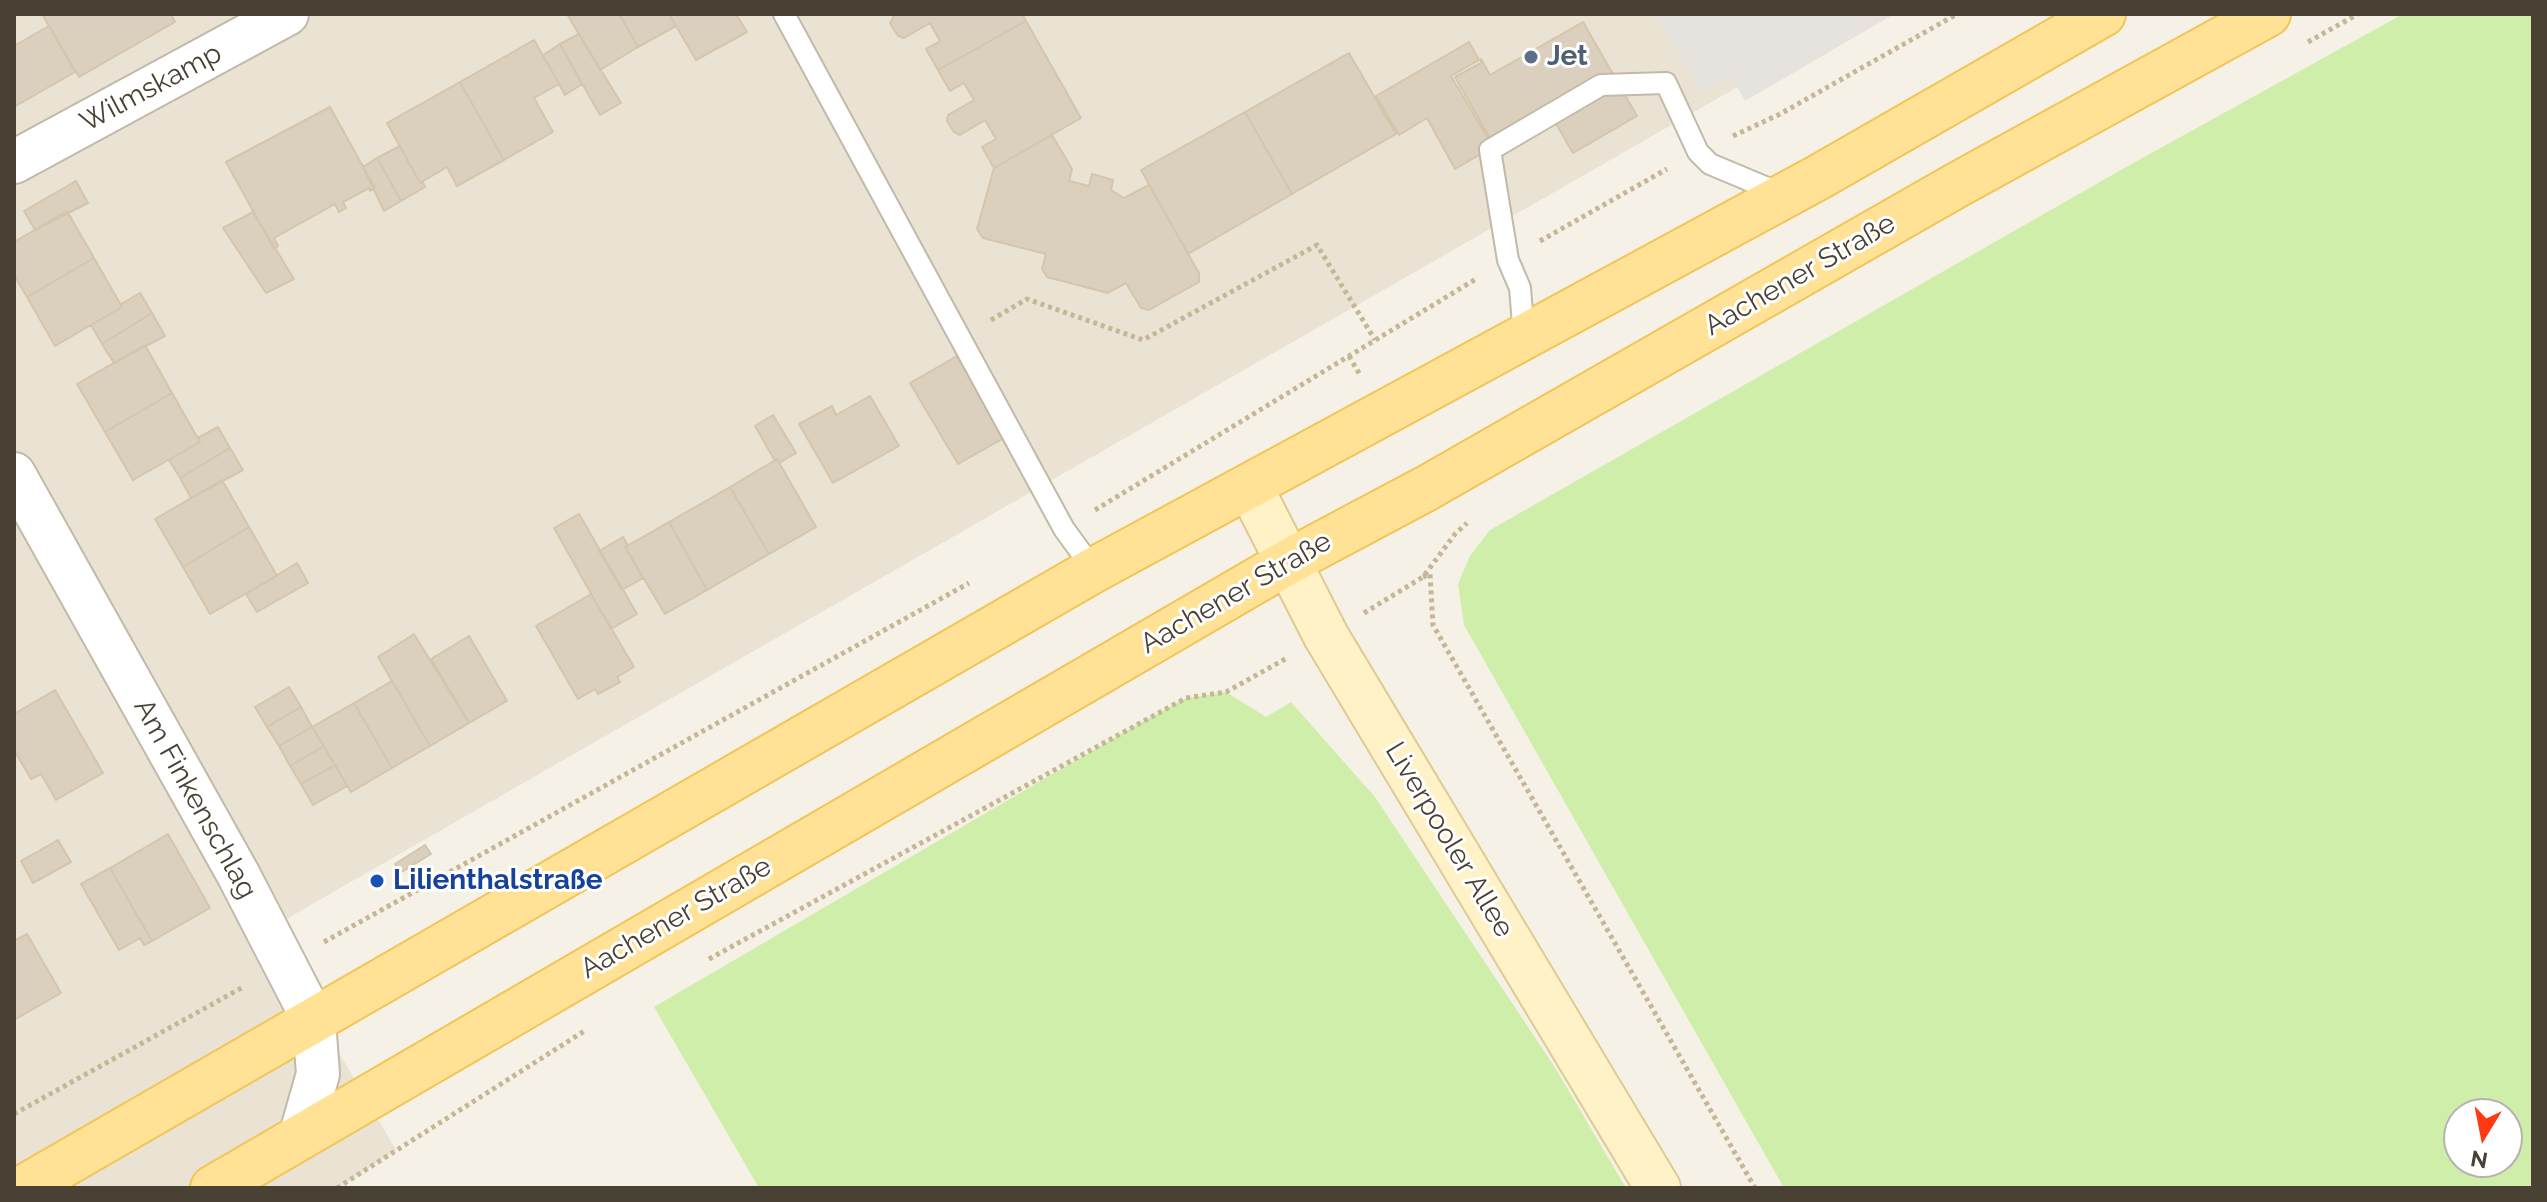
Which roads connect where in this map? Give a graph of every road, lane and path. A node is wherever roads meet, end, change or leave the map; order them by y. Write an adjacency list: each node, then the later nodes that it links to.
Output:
1 (287, 14): 7 (street, Wilmskamp)
2 (784, 14): 11 (lane)
3 (1957, 14): 6 (path)
4 (2103, 14): 8 (main road)
5 (2268, 14): 16 (main road, Aachener Straße)
6 (1698, 152): 8 (lane); 9 (path); 9 (lane)
7 (14, 162)
8 (1784, 195): 10 (main road)
9 (1508, 260): 10 (lane); 12 (path)
10 (1524, 337): 14 (main road)
11 (961, 338): 12 (path); 15 (lane)
12 (1375, 340): 15 (path)
13 (14, 474): 20 (street, Am Finkenschlag)
14 (1250, 487): 16 (street, Liverpooler Allee); 17 (main road)
15 (1064, 529): 17 (lane)
16 (1288, 562): 23 (main road, Aachener Straße); 26 (street, Liverpooler Allee)
17 (1094, 570): 21 (main road)
18 (1423, 577): 27 (path)
19 (975, 579): 20 (path)
20 (285, 964): 21 (street, Am Finkenschlag); 22 (path)
21 (314, 1021): 23 (street, Am Finkenschlag); 24 (main road)
22 (14, 1114)
23 (300, 1137): 25 (main road, Aachener Straße)
24 (23, 1188)
25 (213, 1188)
26 (1658, 1188)
27 (1755, 1188)

